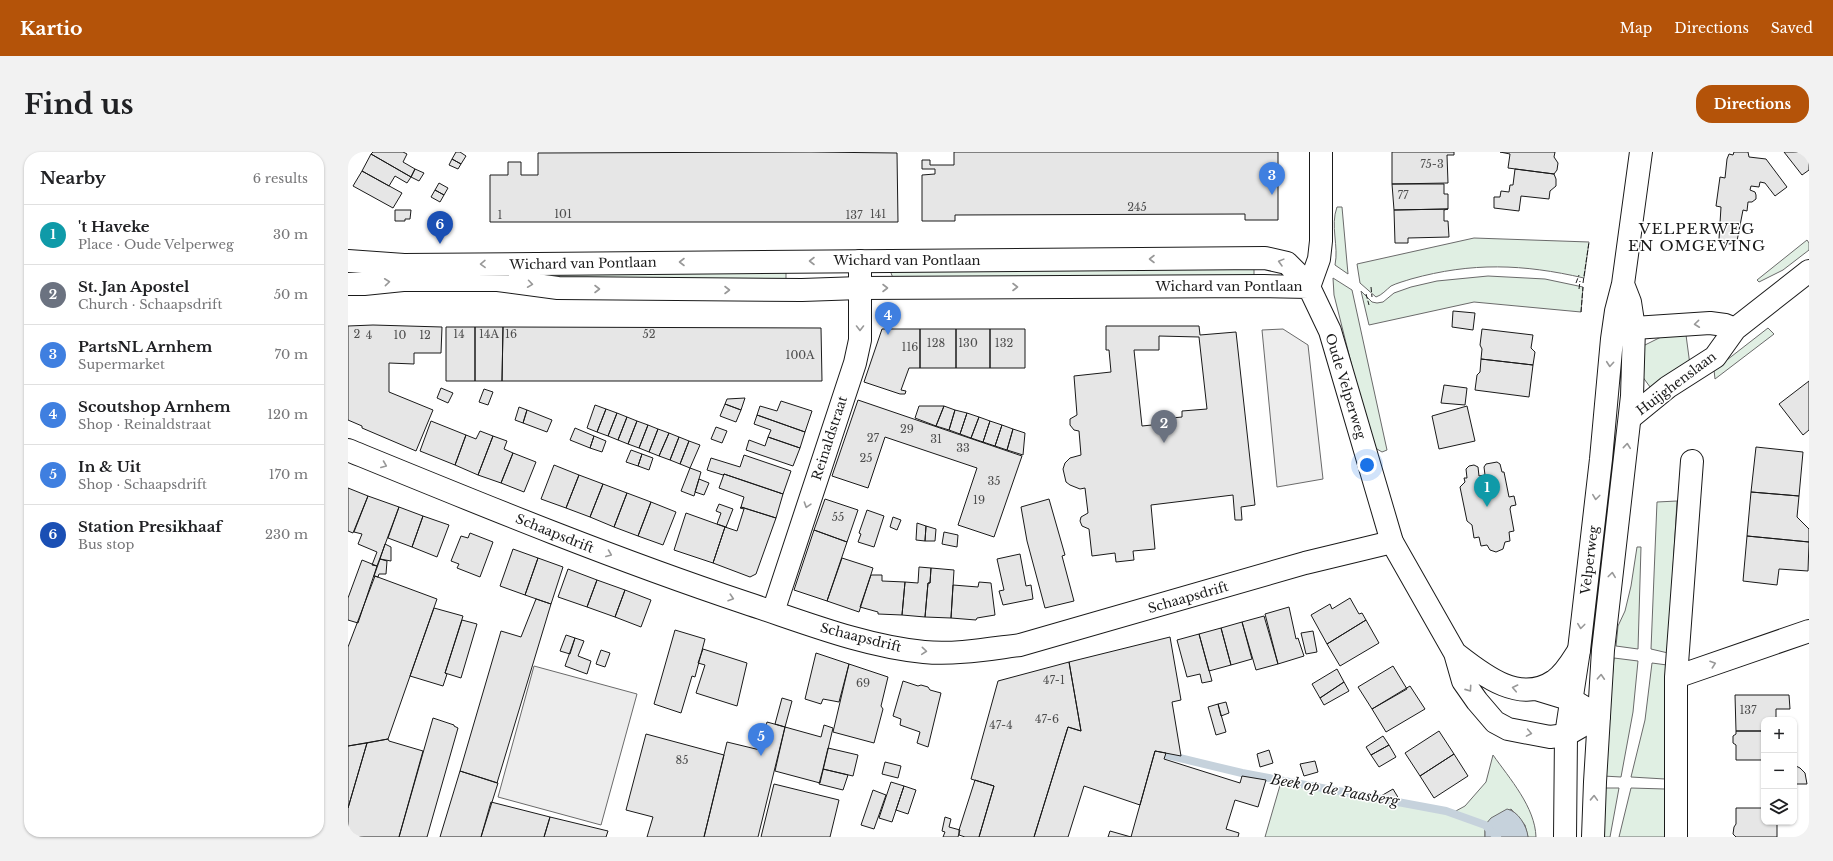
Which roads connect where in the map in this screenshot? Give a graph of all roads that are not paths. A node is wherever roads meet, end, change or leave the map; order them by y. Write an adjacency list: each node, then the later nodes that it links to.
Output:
1 (1321, 152): 9 (street)
2 (1641, 152): 7 (street, Velperweg)
3 (348, 261): 4 (street, Wichard van Pontlaan, one-way to 3)
4 (860, 261): 8 (street, Reinaldstraat); 9 (street, Wichard van Pontlaan, one-way to 4)
5 (1809, 271): 11 (street, Huijghenslaan)
6 (348, 284): 8 (street, Wichard van Pontlaan, one-way to 8)
7 (1623, 284): 10 (street, Velperweg); 12 (street, Velperweg)
8 (860, 288): 9 (street, Wichard van Pontlaan, one-way to 9); 17 (street, Reinaldstraat, one-way to 17)
9 (1309, 288): 16 (street, Oude Velperweg)
10 (1634, 328): 11 (street, one-way to 10); 12 (street); 13 (street, Velperweg)
11 (1735, 329): 13 (street, Huijghenslaan)
12 (1612, 339): 19 (street, Velperweg, one-way to 19)
13 (1630, 418): 24 (street, Velperweg, one-way to 13)
14 (348, 450): 17 (street, Schaapsdrift, one-way to 17)
15 (1692, 461): 21 (street)
16 (1392, 542): 17 (street, Schaapsdrift, one-way to 16); 20 (street, Oude Velperweg)
17 (773, 612)
18 (1809, 631): 21 (street, one-way to 18)
19 (1579, 650): 22 (street, Oude Velperweg); 23 (street, Velperweg)
20 (1455, 653): 22 (street, Oude Velperweg, one-way to 20); 25 (street, Oude Velperweg, one-way to 25)
21 (1676, 677): 28 (street)
22 (1536, 688): 23 (street, Oude Velperweg)
23 (1572, 700): 24 (street, Oude Velperweg); 25 (street, Velperweg)
24 (1599, 716): 25 (street, Oude Velperweg); 27 (street, Velperweg, one-way to 24)
25 (1566, 735): 26 (street, Velperweg)
26 (1565, 837)
27 (1593, 837)
28 (1676, 837)

